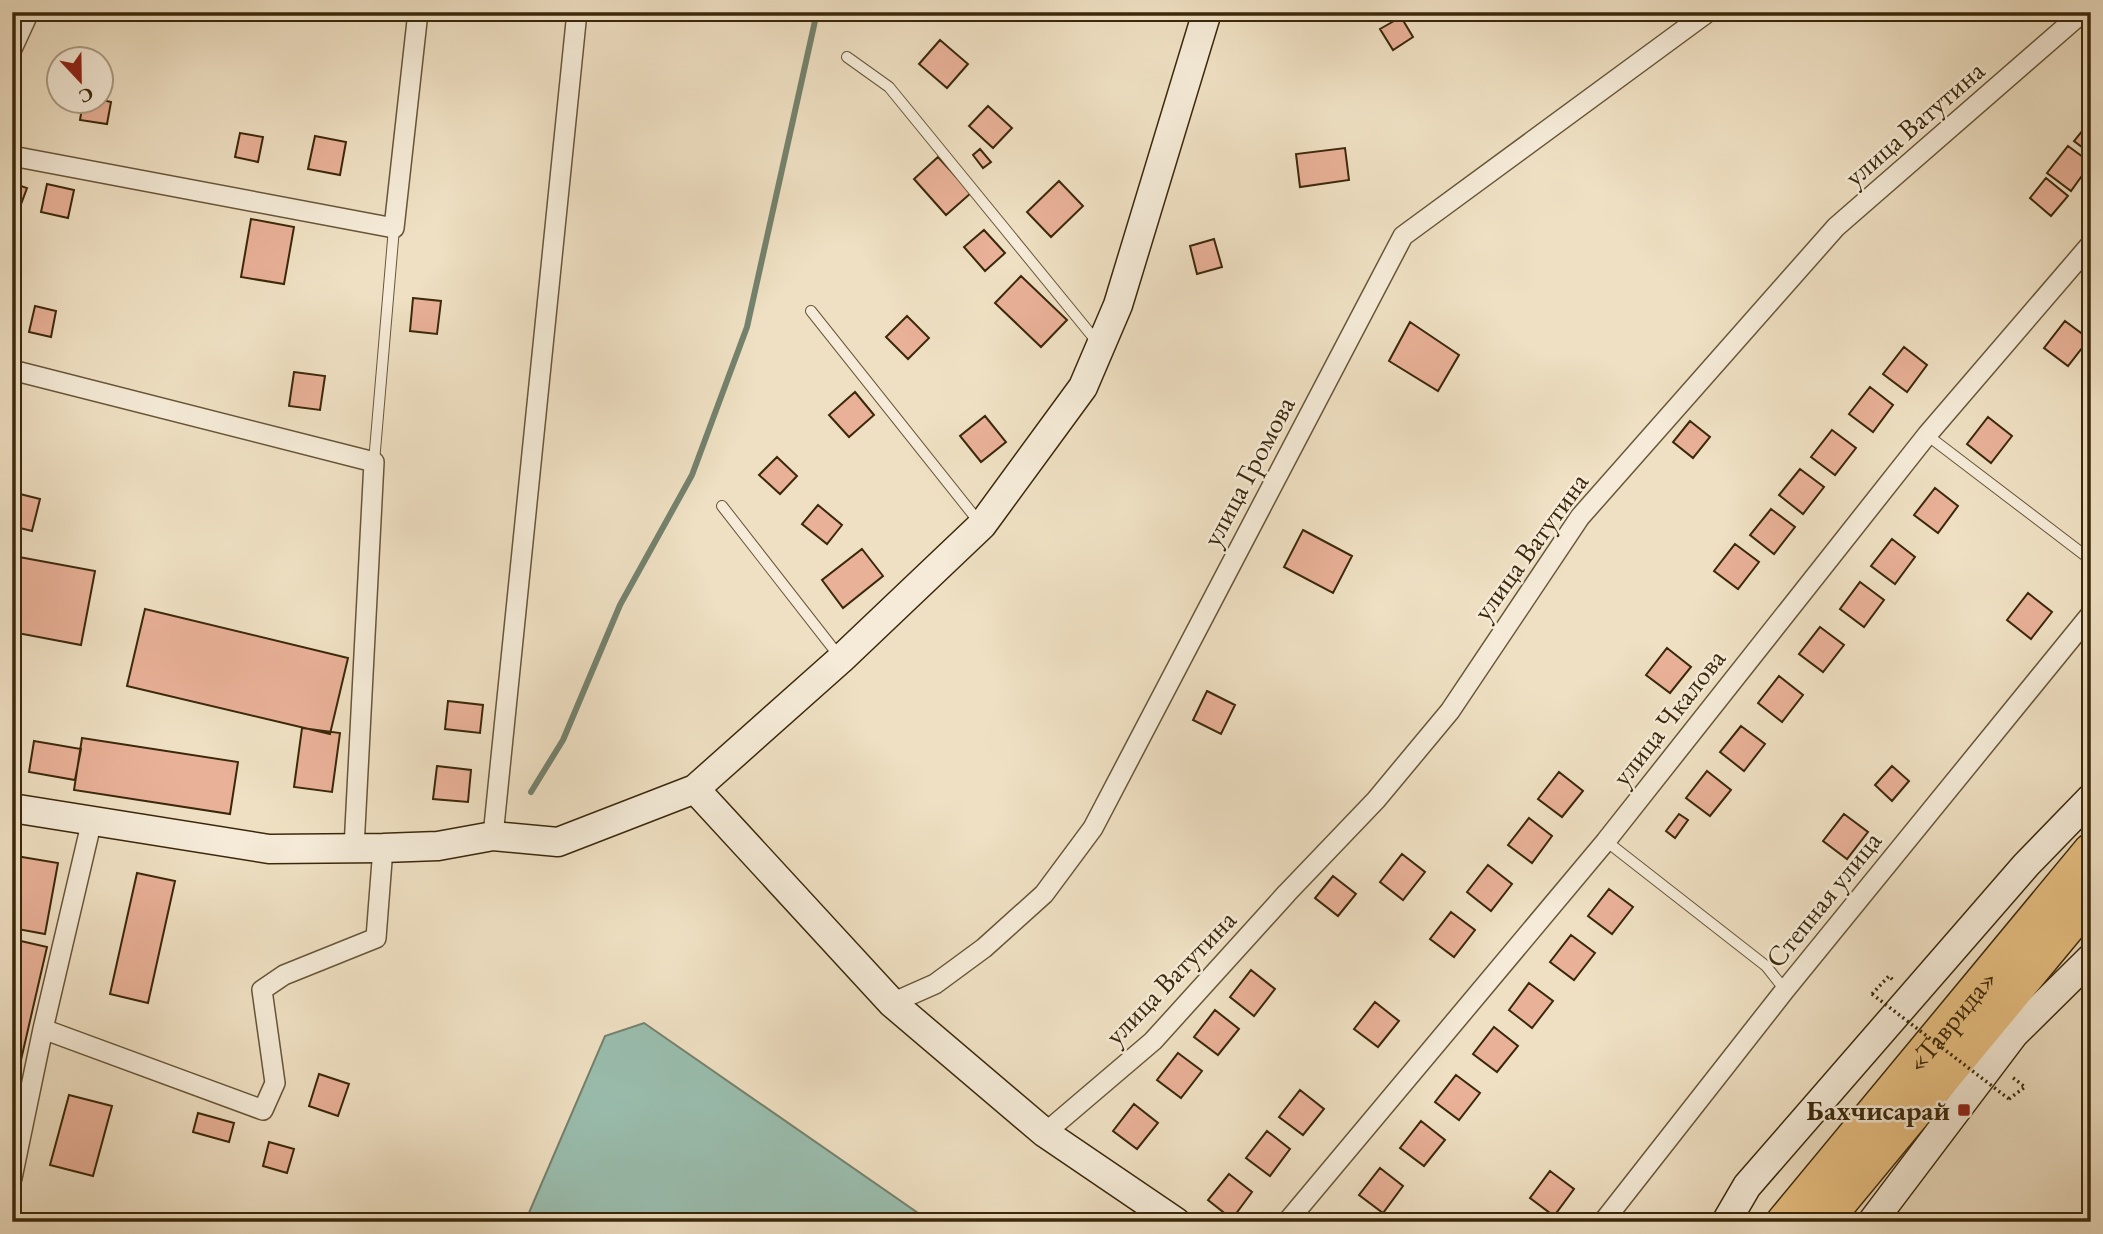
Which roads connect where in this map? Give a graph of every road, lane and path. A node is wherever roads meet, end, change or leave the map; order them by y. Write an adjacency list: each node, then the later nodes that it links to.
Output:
1 (29, 12): 7 (street)
2 (418, 12): 10 (street)
3 (577, 12): 26 (street)
4 (1207, 12): 13 (main road)
5 (1708, 12): 35 (street, улица Громова)
6 (2083, 12): 38 (street, улица Ватутина)
7 (12, 49)
8 (848, 57): 13 (lane)
9 (12, 156): 10 (street)
10 (394, 228): 16 (lane)
11 (2091, 244): 15 (street, улица Чкалова)
12 (811, 312): 18 (lane)
13 (1100, 346): 18 (main road)
14 (12, 370): 16 (street)
15 (1927, 435): 19 (lane); 27 (street, улица Чкалова)
16 (374, 462): 28 (street)
17 (722, 506): 21 (lane)
18 (982, 525): 21 (main road)
19 (2091, 560)
20 (2091, 614): 33 (street, Степная улица)
21 (841, 659): 22 (main road)
22 (695, 789): 26 (main road); 35 (main road)
23 (2091, 798): 43 (main road)
24 (12, 808): 25 (main road)
25 (92, 820): 28 (main road); 36 (street)
26 (493, 835): 29 (main road)
27 (1606, 841): 33 (lane); 41 (street, улица Чкалова)
28 (354, 848): 29 (main road)
29 (383, 848): 36 (street)
30 (2091, 851): 44 (highway, «Таврида»)
31 (2091, 898): 45 (highway, «Таврида»)
32 (2091, 958): 37 (main road)
33 (1785, 990): 42 (street, Степная улица)
34 (1872, 994): 37 (path, bridge)
35 (892, 1003): 38 (main road)
36 (43, 1029): 39 (street)
37 (1993, 1062): 46 (main road)
38 (1045, 1133): 40 (main road)
39 (12, 1178)
40 (1175, 1222)
41 (1287, 1222)
42 (1603, 1222)
43 (1726, 1222)
44 (1784, 1222)
45 (1824, 1222)
46 (1872, 1222)

